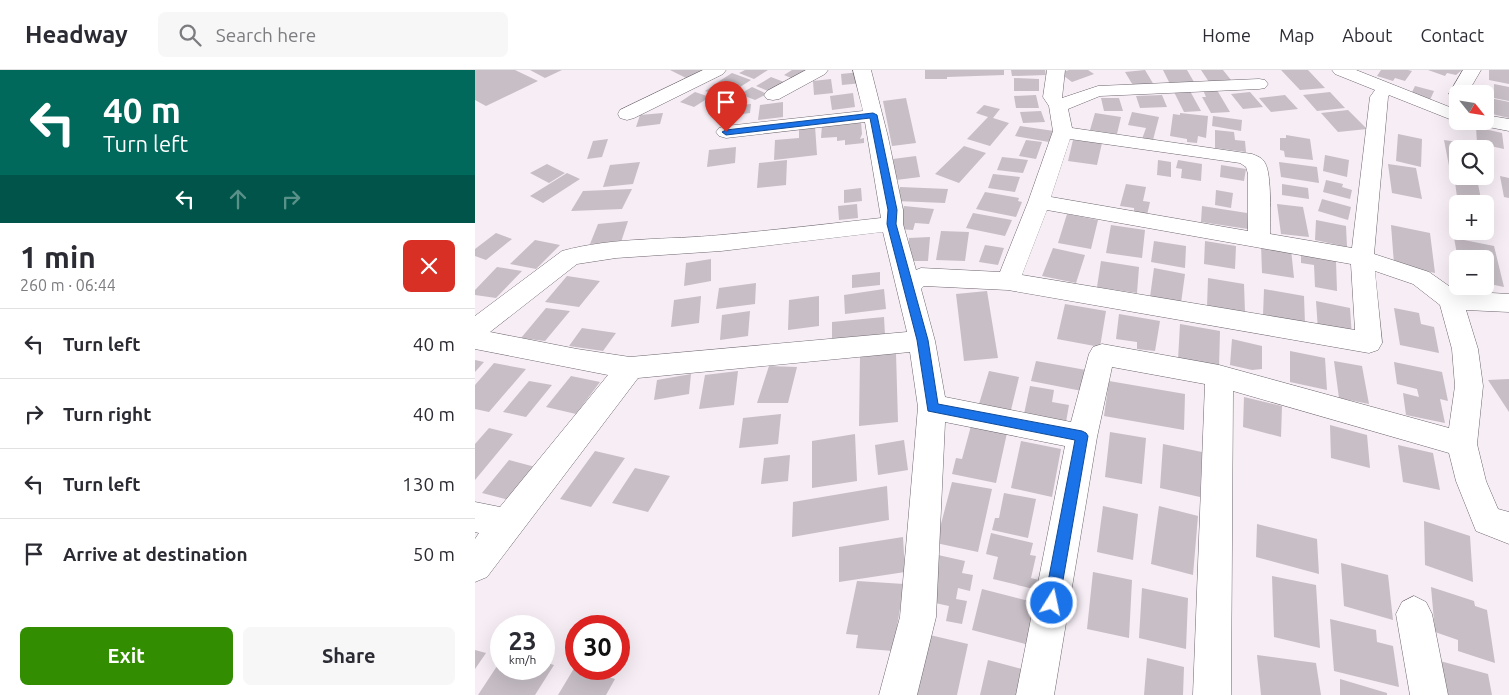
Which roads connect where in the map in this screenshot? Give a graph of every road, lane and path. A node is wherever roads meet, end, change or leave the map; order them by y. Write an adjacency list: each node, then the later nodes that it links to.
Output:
1 (717, 70): 13 (street)
2 (819, 70): 10 (street)
3 (862, 70): 14 (street)
4 (1057, 70): 11 (street)
5 (1342, 70): 9 (street)
6 (1472, 70): 8 (street)
7 (1259, 84): 11 (street)
8 (1463, 85)
9 (1386, 87): 12 (street); 22 (street)
10 (773, 95)
11 (1058, 106): 18 (street)
12 (1449, 113)
13 (627, 114)
14 (873, 115): 17 (street); 20 (street)
15 (1494, 122): 16 (street)
16 (1509, 125)
17 (726, 132)
18 (1062, 132): 19 (street); 21 (street)
19 (1039, 202): 21 (street); 23 (street)
20 (892, 224): 24 (street); 27 (street)
21 (1259, 240): 22 (street)
22 (1362, 258): 23 (street); 25 (street)
23 (1008, 281): 24 (street)
24 (909, 288): 29 (street)
25 (1451, 300): 26 (street); 34 (street)
26 (1509, 303)
27 (475, 330)
28 (475, 339): 30 (street)
29 (922, 340): 30 (street); 32 (street)
30 (630, 368): 36 (street)
31 (1219, 376): 33 (street); 34 (street); 42 (street)
32 (932, 408): 33 (street); 40 (street)
33 (1082, 436): 41 (street)
34 (1462, 444): 37 (street)
35 (475, 517): 36 (street)
36 (505, 524): 38 (street)
37 (1509, 528)
38 (475, 565)
39 (1414, 614): 43 (street)
40 (897, 695)
41 (1035, 695)
42 (1212, 695)
43 (1429, 695)

